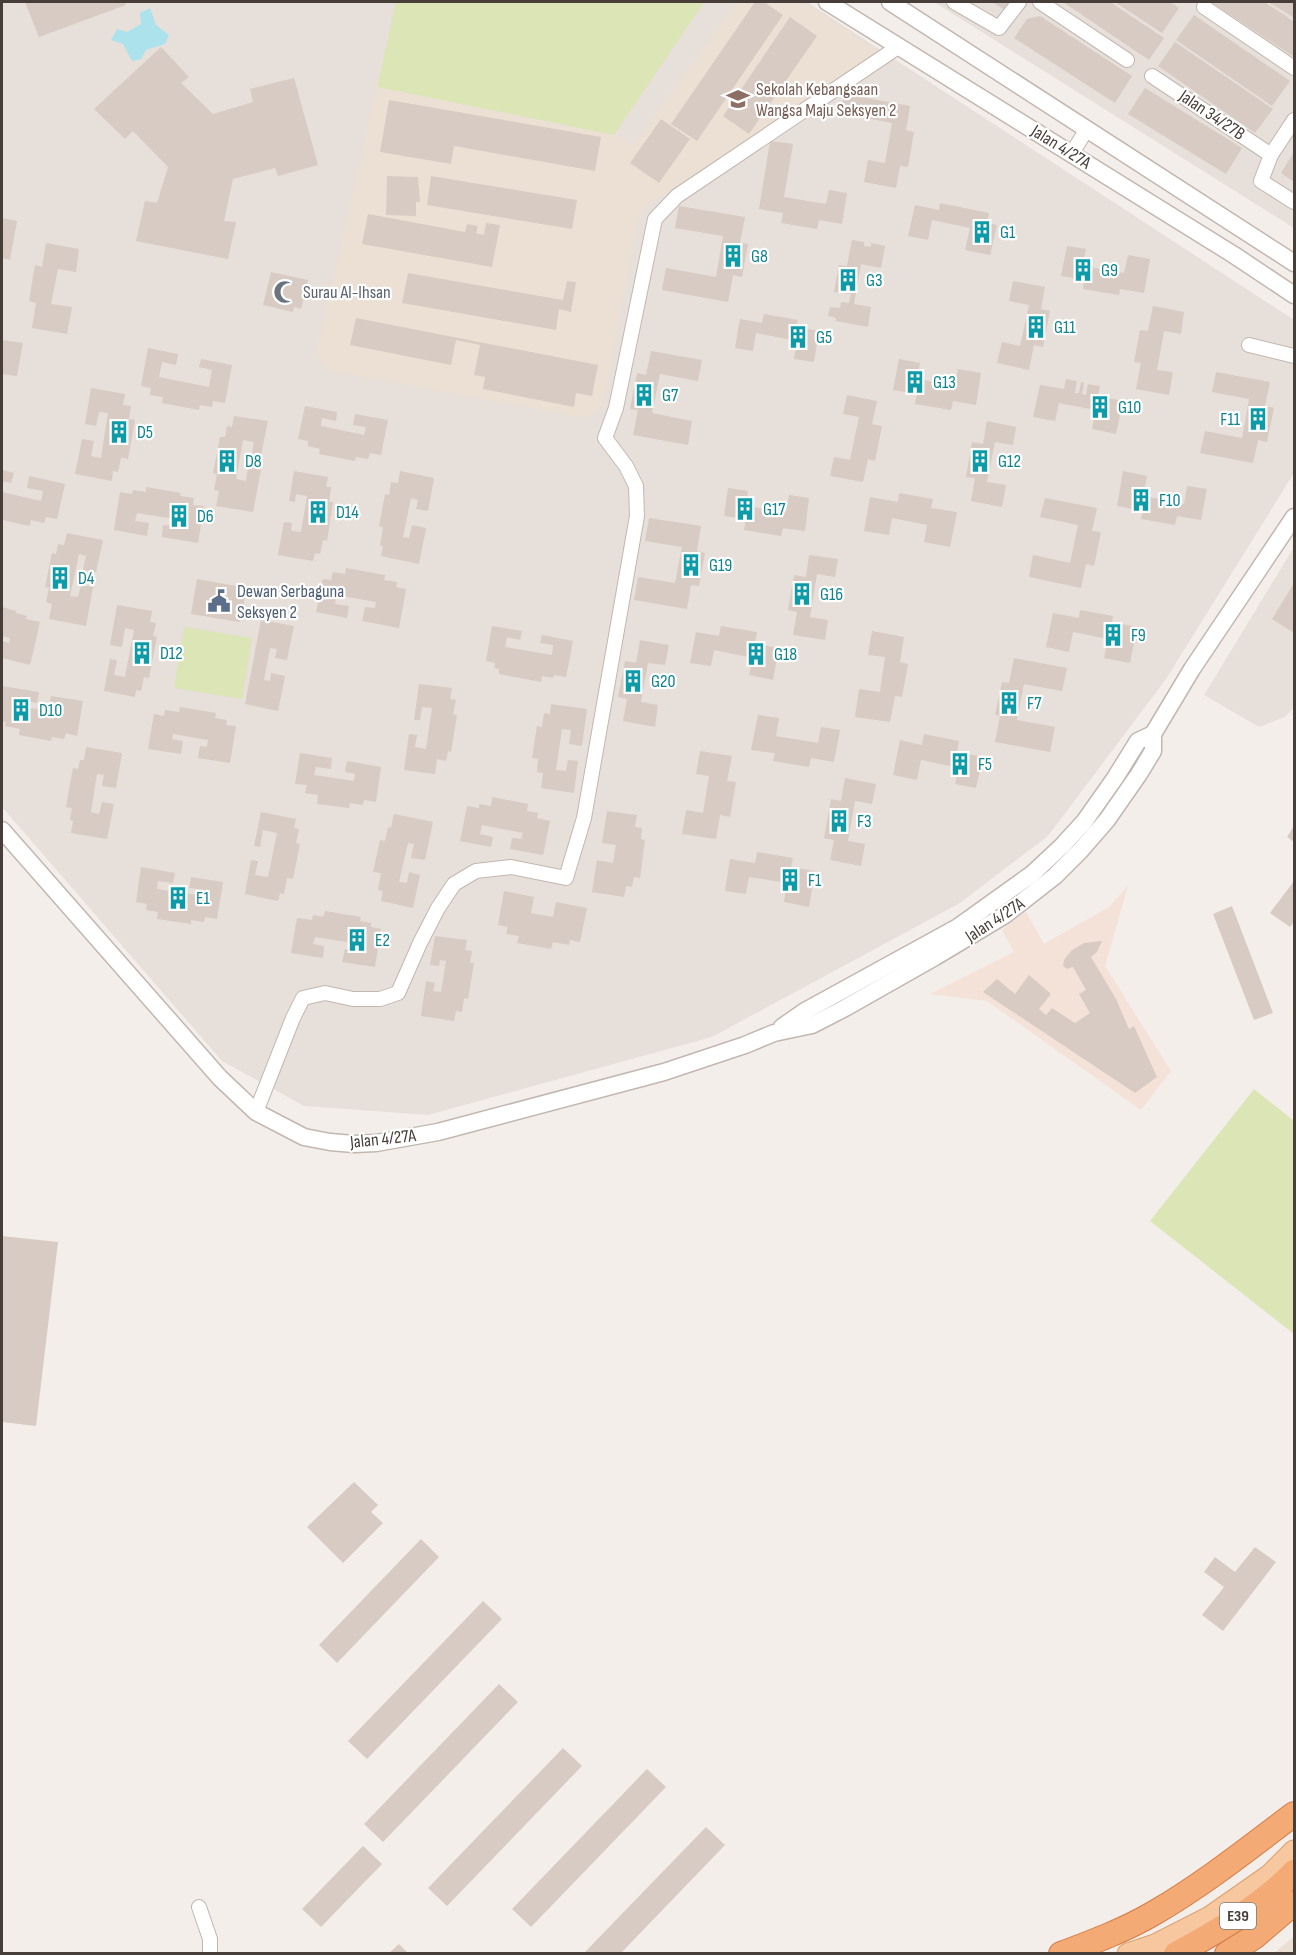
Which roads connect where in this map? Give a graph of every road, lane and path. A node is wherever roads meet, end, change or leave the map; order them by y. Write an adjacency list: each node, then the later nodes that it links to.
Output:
1 (827, 2): 7 (street, Jalan 4/27A)
2 (890, 2): 12 (street, Jalan 4/27A)
3 (954, 2): 4 (street)
4 (1019, 2)
5 (1040, 2): 8 (street)
6 (1204, 6): 9 (street)
7 (898, 47): 13 (street, Jalan 4/27A); 22 (street)
8 (1127, 60)
9 (1294, 68)
10 (1152, 76): 14 (street, Jalan 34/27B)
11 (1294, 120): 14 (street)
12 (1087, 129): 13 (street); 16 (street, Jalan 4/27A)
13 (1072, 153): 17 (street, Jalan 4/27A)
14 (1271, 155): 15 (street)
15 (1294, 202)
16 (1294, 263)
17 (1294, 295)
18 (1249, 345): 19 (street)
19 (1294, 356)
20 (1294, 517): 22 (street, Jalan 4/27A)
21 (2, 830): 22 (street, Jalan 4/27A)
22 (256, 1112)
23 (1294, 1814): 30 (highway)
24 (1294, 1851): 31 (main road)
25 (1294, 1872): 32 (highway, E39)
26 (1294, 1903): 33 (highway, E39)
27 (200, 1907): 29 (street)
28 (1294, 1912): 34 (main road)
29 (210, 1953)
30 (1061, 1953)
31 (1128, 1953)
32 (1176, 1953)
33 (1227, 1953)
34 (1247, 1953)

